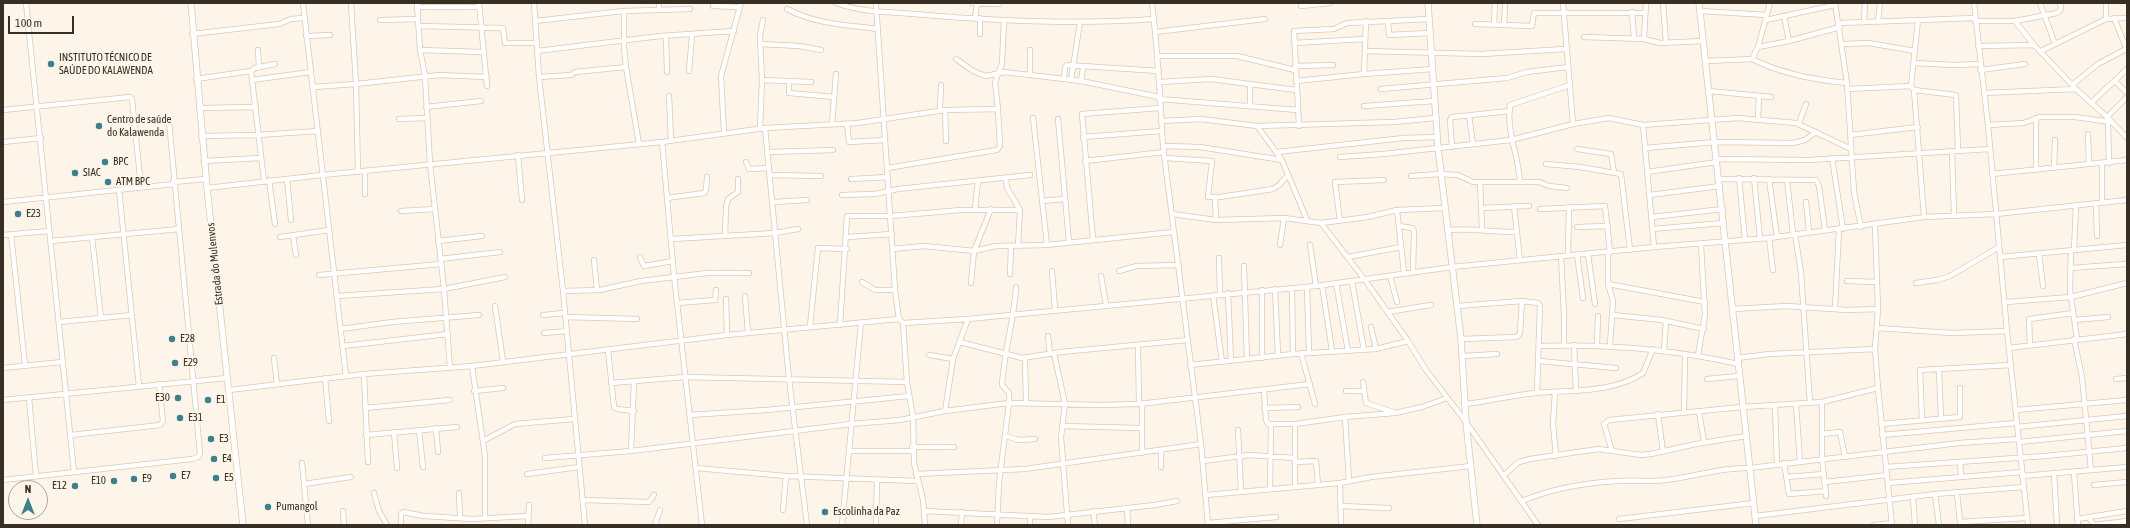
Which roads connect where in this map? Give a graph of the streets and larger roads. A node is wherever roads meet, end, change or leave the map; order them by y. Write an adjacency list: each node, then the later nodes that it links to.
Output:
1 (26, 3): 179 (street)
2 (190, 3): 76 (street, Estrada do Mulenvos)
3 (303, 3): 45 (street)
4 (351, 3): 152 (street)
5 (534, 3): 63 (street)
6 (659, 3): 35 (street)
7 (836, 3): 37 (street)
8 (876, 3): 37 (street)
9 (975, 3): 25 (street); 46 (street)
10 (1152, 3): 50 (street)
11 (1330, 3): 32 (street)
12 (1428, 3): 52 (street)
13 (1495, 3): 67 (street)
14 (1563, 3): 39 (street)
15 (1646, 3): 41 (street)
16 (1663, 3): 91 (street)
17 (1699, 3): 38 (street)
18 (1770, 3): 44 (street)
19 (1865, 3): 65 (street)
20 (1880, 3): 61 (street)
21 (1974, 3): 53 (street)
22 (2040, 3): 43 (street)
23 (2060, 3): 43 (street)
24 (2106, 3): 54 (street)
25 (999, 4)
26 (1835, 4): 42 (street); 69 (street)
27 (418, 5): 28 (street); 49 (street)
28 (479, 5): 71 (street)
29 (740, 5): 31 (street); 73 (street)
30 (1505, 5): 68 (street)
31 (713, 6)
32 (1301, 6)
33 (690, 9): 35 (street)
34 (787, 9): 72 (street)
35 (659, 10): 36 (street)
36 (624, 11): 63 (street); 86 (street)
37 (876, 11): 46 (street); 72 (street)
38 (1700, 11): 44 (street); 87 (street)
39 (1564, 12): 40 (street); 68 (street); 98 (street)
40 (1632, 12): 41 (street); 84 (street)
41 (1645, 13): 85 (street)
42 (1784, 16): 44 (street); 88 (street)
43 (2044, 16): 62 (street); 94 (street)
44 (1767, 17): 97 (street)
45 (304, 18): 76 (street); 80 (street)
46 (977, 18): 57 (street); 77 (street)
47 (2114, 18): 48 (street); 54 (street); 99 (street)
48 (2127, 18)
49 (418, 19): 55 (street); 70 (street)
50 (1154, 19): 64 (street); 74 (street)
51 (1266, 19): 74 (street)
52 (1429, 19): 60 (street); 75 (street)
53 (1975, 19): 58 (street); 62 (street); 96 (street)
54 (2106, 19): 94 (street)
55 (380, 20)
56 (763, 20): 92 (street)
57 (1004, 20): 64 (street); 135 (street)
58 (1918, 20): 61 (street); 106 (street)
59 (1366, 21): 60 (street); 83 (street); 90 (street)
60 (1388, 21): 75 (street)
61 (1878, 21): 65 (street)
62 (2015, 21): 95 (street)
63 (535, 22): 89 (street)
64 (1080, 22): 119 (street)
65 (1864, 22): 69 (street)
66 (1475, 24): 67 (street)
67 (1494, 24): 68 (street)
68 (1504, 25)
69 (1839, 25): 88 (street); 93 (street)
70 (419, 26): 71 (street); 101 (street)
71 (480, 27): 89 (street); 108 (street)
72 (877, 29): 199 (street)
73 (734, 31): 79 (street); 216 (street)
74 (1156, 32): 110 (street)
75 (1430, 33): 109 (street)
76 (192, 34): 140 (street, Estrada do Mulenvos)
77 (980, 34)
78 (330, 35): 80 (street)
79 (692, 35): 81 (street); 130 (street)
80 (306, 36): 131 (street)
81 (666, 36): 86 (street); 132 (street)
82 (1584, 37): 84 (street)
83 (1365, 39): 90 (street); 105 (street)
84 (1634, 39): 85 (street)
85 (1644, 39): 91 (street)
86 (625, 41): 104 (street); 122 (street)
87 (1703, 41): 91 (street); 113 (street)
88 (1789, 41): 97 (street)
89 (536, 43): 104 (street)
90 (1294, 43): 124 (street)
91 (1666, 43)
92 (760, 44): 102 (street); 143 (street)
93 (1842, 44): 106 (street); 151 (street)
94 (2055, 44): 107 (street)
95 (2034, 45): 96 (street); 107 (street)
96 (1978, 46): 116 (street)
97 (1758, 47): 112 (street)
98 (1566, 49): 109 (street); 120 (street)
99 (2127, 49): 160 (street)
100 (258, 50): 121 (street)
101 (420, 50): 108 (street); 137 (street)
102 (821, 50)
103 (1030, 50): 136 (street)
104 (537, 51): 139 (street)
105 (1365, 51): 109 (street); 134 (street)
106 (1915, 51): 114 (street)
107 (2041, 51): 160 (street)
108 (483, 52): 138 (street)
109 (1432, 53): 127 (street)
110 (1157, 56): 124 (street); 126 (street)
111 (956, 59): 135 (street)
112 (1752, 59): 113 (street); 151 (street)
113 (1706, 61): 164 (street)
114 (1914, 63): 116 (street); 158 (street)
115 (275, 64): 121 (street)
116 (1980, 64): 128 (street)
117 (2026, 64): 128 (street)
118 (1334, 65): 124 (street)
119 (1074, 66): 123 (street); 141 (street); 144 (street)
120 (1568, 66): 154 (street); 155 (street)
121 (259, 67): 129 (street)
122 (626, 67): 139 (street); 233 (street)
123 (1084, 68): 126 (street); 146 (street)
124 (1295, 68): 147 (street)
125 (2127, 69): 148 (street)
126 (1159, 70): 150 (street)
127 (1433, 70): 134 (street); 154 (street)
128 (1980, 70): 166 (street)
129 (251, 71): 140 (street); 142 (street)
130 (689, 71)
131 (310, 72): 142 (street); 159 (street)
132 (667, 72)
133 (836, 74): 170 (street)
134 (1364, 74): 147 (street)
135 (997, 75): 136 (street); 185 (street)
136 (1030, 75): 141 (street)
137 (425, 76): 138 (street); 152 (street); 182 (street)
138 (487, 77): 156 (street)
139 (539, 77): 245 (street)
140 (196, 79): 183 (street, Estrada do Mulenvos)
141 (1064, 79): 144 (street)
142 (252, 80): 181 (street)
143 (762, 80): 145 (street); 212 (street)
144 (1071, 80): 146 (street)
145 (789, 81): 149 (street); 170 (street)
146 (1081, 81): 173 (street)
147 (1296, 81): 163 (street)
148 (2115, 81): 167 (street); 176 (street)
149 (811, 82)
150 (1160, 82): 153 (street); 173 (street)
151 (1846, 83): 162 (street)
152 (356, 84): 159 (street); 271 (street)
153 (1250, 84): 163 (street); 178 (street)
154 (1434, 84): 161 (street); 175 (street)
155 (1570, 85): 189 (street); 205 (street)
156 (487, 86)
157 (941, 86): 187 (street)
158 (1911, 86): 162 (street); 165 (street)
159 (313, 87): 213 (street)
160 (2074, 87): 166 (street); 176 (street)
161 (1381, 89)
162 (1847, 89): 219 (street)
163 (1296, 90): 188 (street)
164 (1709, 90): 169 (street); 194 (street)
165 (1914, 90): 211 (street); 243 (street)
166 (1984, 93): 208 (street)
167 (2127, 93)
168 (669, 96): 225 (street)
169 (1759, 96): 171 (street); 195 (street)
170 (834, 97): 203 (street)
171 (1771, 97)
172 (2127, 97): 200 (street)
173 (1159, 98): 178 (street); 184 (street)
174 (480, 101): 182 (street)
175 (1434, 102): 180 (street); 193 (street)
176 (2091, 103): 200 (street)
177 (1806, 104): 206 (street)
178 (1250, 105): 188 (street)
179 (37, 106): 186 (street); 223 (street); 301 (street)
180 (1364, 106)
181 (256, 107): 183 (street); 218 (street)
182 (426, 107): 191 (street)
183 (199, 108): 220 (street, Estrada do Mulenvos)
184 (1160, 108): 202 (street); 221 (street)
185 (998, 109): 187 (street); 267 (street)
186 (3, 110)
187 (943, 110): 199 (street); 229 (street)
188 (1298, 110): 210 (street)
189 (1510, 111): 190 (street); 227 (street)
190 (1469, 115): 234 (street); 235 (street)
191 (427, 118): 197 (street); 263 (street)
192 (1033, 118): 316 (street)
193 (1435, 118): 210 (street); 222 (street)
194 (1713, 118): 195 (street); 207 (street); 232 (street)
195 (1758, 118): 206 (street)
196 (2036, 118): 200 (street); 208 (street); 269 (street)
197 (399, 119)
198 (1058, 119): 312 (street)
199 (883, 120): 204 (street); 226 (street)
200 (2109, 120): 224 (street); 262 (street)
201 (169, 121): 299 (street)
202 (1162, 121): 209 (street); 214 (street)
203 (832, 124): 204 (street); 212 (street)
204 (847, 124): 226 (street)
205 (1573, 124): 207 (street); 227 (street)
206 (1799, 124): 215 (street)
207 (1643, 125): 237 (street)
208 (1988, 125): 241 (street)
209 (1257, 126): 210 (street); 247 (street)
210 (1299, 126)
211 (1918, 127): 219 (street); 249 (street)
212 (763, 128): 216 (street); 246 (street)
213 (318, 131): 218 (street); 276 (street)
214 (1162, 131): 221 (street); 238 (street)
215 (1816, 132): 232 (street); 240 (street)
216 (724, 133): 225 (street)
217 (2088, 134): 265 (street)
218 (258, 135): 220 (street); 252 (street)
219 (1850, 135): 240 (street)
220 (202, 136): 258 (street, Estrada do Mulenvos)
221 (1083, 137): 259 (street)
222 (1437, 137): 236 (street); 247 (street)
223 (41, 138): 230 (street); 309 (street)
224 (2127, 138)
225 (671, 140): 231 (street)
226 (885, 140): 267 (street)
227 (1511, 140): 234 (street); 298 (street)
228 (2055, 140): 268 (street)
229 (946, 141)
230 (3, 142)
231 (662, 142): 233 (street); 310 (street)
232 (1715, 142): 237 (street); 256 (street)
233 (639, 144): 245 (street)
234 (1473, 144): 235 (street)
235 (1452, 147): 236 (street)
236 (1438, 148): 250 (street); 274 (street)
237 (1645, 148): 273 (street)
238 (1164, 149): 253 (street); 255 (street); 259 (street)
239 (1577, 149): 272 (street)
240 (1851, 149): 251 (street)
241 (1990, 149): 243 (street); 275 (street)
242 (833, 150): 246 (street)
243 (1958, 150): 244 (street)
244 (1952, 151): 249 (street); 339 (street)
245 (547, 152): 248 (street); 461 (street)
246 (768, 152): 266 (street)
247 (1277, 152): 255 (street)
248 (518, 155): 263 (street); 313 (street)
249 (1919, 155): 251 (street); 341 (street)
250 (1340, 157)
251 (1852, 157): 254 (street); 354 (street)
252 (260, 158): 258 (street); 295 (street)
253 (1165, 158): 311 (street); 336 (street)
254 (1832, 158): 256 (street); 359 (street)
255 (1282, 160): 279 (street)
256 (1717, 160): 273 (street); 291 (street)
257 (2127, 160): 262 (street)
258 (204, 161): 287 (street, Estrada do Mulenvos)
259 (1085, 161): 384 (street)
260 (746, 162): 266 (street)
261 (2102, 163): 262 (street); 265 (street); 321 (street)
262 (2109, 163)
263 (430, 164): 270 (street); 326 (street)
264 (1546, 164): 272 (street)
265 (2089, 164): 268 (street)
266 (770, 168): 277 (street)
267 (887, 168): 283 (street)
268 (2054, 168): 269 (street)
269 (2036, 170): 275 (street)
270 (365, 171): 271 (street); 306 (street)
271 (358, 172): 276 (street)
272 (1614, 172): 402 (street)
273 (1647, 172): 308 (street)
274 (1440, 174): 281 (street); 297 (street); 327 (street)
275 (1992, 174): 337 (street)
276 (322, 175): 288 (street); 360 (street)
277 (771, 175): 280 (street); 318 (street)
278 (1030, 175): 284 (street)
279 (1288, 175): 311 (street); 345 (street)
280 (821, 176)
281 (1411, 176)
282 (706, 177): 310 (street)
283 (888, 177): 290 (street); 305 (street)
284 (1006, 178): 296 (street); 333 (street)
285 (1739, 178): 286 (street); 291 (street); 385 (street)
286 (1754, 178): 292 (street); 383 (street)
287 (206, 179): 299 (street); 302 (street, Estrada do Mulenvos)
288 (286, 179): 295 (street); 343 (street)
289 (738, 179): 375 (street)
290 (851, 179)
291 (1719, 179): 300 (street)
292 (1769, 179): 294 (street); 380 (street)
293 (1384, 180): 346 (street)
294 (1787, 180): 362 (street); 371 (street)
295 (266, 181): 302 (street); 349 (street)
296 (978, 181): 305 (street); 329 (street)
297 (1480, 182): 298 (street); 328 (street)
298 (1520, 182): 303 (street)
299 (173, 183): 301 (street); 355 (street)
300 (1720, 186): 308 (street); 332 (street)
301 (141, 187): 304 (street)
302 (207, 188): 582 (street, Estrada do Mulenvos)
303 (1567, 188)
304 (119, 190): 309 (street); 369 (street)
305 (889, 191): 307 (street); 338 (street)
306 (364, 194)
307 (842, 195)
308 (1650, 195): 340 (street)
309 (46, 198): 317 (street); 363 (street)
310 (667, 198): 382 (street)
311 (1214, 198): 344 (street)
312 (1064, 199): 316 (street); 389 (street)
313 (522, 200)
314 (807, 200): 318 (street)
315 (2127, 200): 321 (street)
316 (1042, 201): 391 (street)
317 (3, 202)
318 (774, 202): 367 (street)
319 (1806, 202): 366 (street)
320 (2096, 203): 321 (street); 324 (street); 376 (street)
321 (2102, 203)
322 (1514, 206): 323 (street); 328 (street); 365 (street)
323 (1529, 206)
324 (2076, 206): 337 (street); 403 (street)
325 (1569, 207): 331 (street); 352 (street); 413 (street)
326 (435, 208): 335 (street); 386 (street)
327 (1444, 208): 334 (street); 361 (street)
328 (1481, 208): 357 (street)
329 (975, 209): 330 (street); 338 (street)
330 (991, 209): 333 (street); 404 (street)
331 (1540, 209)
332 (1723, 209): 340 (street); 348 (street)
333 (1020, 210): 395 (street)
334 (1397, 210): 346 (street); 351 (street)
335 (401, 211)
336 (1172, 214): 344 (street); 364 (street)
337 (1996, 214): 339 (street); 399 (street)
338 (890, 216): 370 (street); 379 (street)
339 (1954, 216): 341 (street)
340 (1652, 217): 358 (street)
341 (1924, 217): 350 (street)
342 (1284, 218): 344 (street); 345 (street); 392 (street)
343 (291, 220)
344 (1216, 220)
345 (1307, 220): 347 (street)
346 (1340, 221): 347 (street)
347 (1321, 223): 414 (street)
348 (1724, 223): 358 (street); 387 (street)
349 (276, 224)
350 (1874, 225): 354 (street); 443 (street)
351 (1399, 226): 397 (street); 429 (street)
352 (1608, 226): 353 (street); 406 (street)
353 (1577, 227)
354 (1861, 227): 359 (street)
355 (179, 229): 369 (street); 589 (street)
356 (798, 229): 367 (street)
357 (1482, 229): 361 (street); 365 (street)
358 (1652, 229): 398 (street)
359 (1841, 229): 362 (street); 485 (street)
360 (329, 230): 373 (street); 432 (street)
361 (1446, 230): 424 (street)
362 (1825, 230): 366 (street)
363 (49, 231): 368 (street); 388 (street)
364 (1173, 232): 384 (street); 422 (street)
365 (1518, 232): 418 (street)
366 (1809, 232): 371 (street)
367 (776, 233): 375 (street); 513 (street)
368 (12, 234): 372 (street); 572 (street)
369 (124, 234): 377 (street); 491 (street)
370 (892, 234): 379 (street); 401 (street)
371 (1794, 234): 380 (street); 482 (street)
372 (3, 235)
373 (293, 235): 378 (street); 410 (street)
374 (482, 236): 386 (street)
375 (725, 236): 382 (street)
376 (2097, 236)
377 (92, 237): 388 (street); 497 (street)
378 (280, 237)
379 (846, 237): 400 (street)
380 (1777, 237): 381 (street)
381 (1769, 238): 383 (street); 426 (street)
382 (672, 239): 420 (street)
383 (1760, 239): 385 (street)
384 (1093, 240): 389 (street)
385 (1744, 240): 387 (street)
386 (438, 241): 419 (street)
387 (1726, 241): 390 (street); 484 (street)
388 (51, 242): 504 (street)
389 (1069, 242): 391 (street)
390 (1701, 244): 398 (street); 474 (street)
391 (1047, 245): 395 (street)
392 (1280, 245)
393 (1310, 245): 450 (street)
394 (2127, 245): 403 (street)
395 (1018, 246): 396 (street)
396 (1011, 247): 404 (street); 433 (street)
397 (1401, 247): 414 (street); 431 (street)
398 (1654, 247): 402 (street)
399 (1999, 247): 416 (street); 446 (street)
400 (846, 249): 507 (street); 508 (street)
401 (892, 249): 404 (street); 459 (street)
402 (1630, 250): 406 (street)
403 (2072, 250): 408 (street); 425 (street)
404 (974, 251): 444 (street)
405 (500, 252): 419 (street)
406 (1609, 252): 407 (street); 448 (street)
407 (1588, 254): 409 (street); 477 (street)
408 (2038, 254): 416 (street); 451 (street)
409 (1577, 255): 413 (street); 470 (street)
410 (296, 256)
411 (640, 256): 420 (street)
412 (1561, 256): 413 (street); 418 (street); 528 (street)
413 (1568, 256)
414 (1348, 257): 439 (street)
415 (1219, 258): 464 (street)
416 (2000, 258): 475 (street)
417 (594, 260): 457 (street)
418 (1520, 260): 424 (street)
419 (440, 261): 432 (street); 455 (street)
420 (673, 261): 435 (street)
421 (2127, 264): 425 (street)
422 (1179, 265): 428 (street); 469 (street)
423 (1244, 266): 462 (street)
424 (1452, 267): 429 (street); 481 (street)
425 (2070, 268): 468 (street)
426 (1773, 270)
427 (1052, 271): 483 (street)
428 (1119, 271)
429 (1413, 272): 431 (street)
430 (749, 273): 435 (street)
431 (1404, 273): 437 (street)
432 (334, 274): 434 (street); 466 (street)
433 (1010, 274)
434 (319, 275)
435 (674, 276): 457 (street); 476 (street)
436 (1101, 276): 478 (street)
437 (1390, 276): 439 (street); 473 (street)
438 (505, 277): 455 (street)
439 (1365, 280): 442 (street); 487 (street)
440 (1848, 281): 443 (street)
441 (862, 282): 459 (street)
442 (1352, 282): 445 (street); 540 (street)
443 (1877, 282): 486 (street)
444 (971, 283)
445 (1336, 283): 449 (street); 543 (street)
446 (1916, 283)
447 (2127, 283): 468 (street)
448 (1608, 284): 474 (street); 494 (street)
449 (1322, 285): 450 (street); 542 (street)
450 (1316, 286): 453 (street)
451 (2043, 286)
452 (1016, 287): 490 (street)
453 (1307, 287): 454 (street); 545 (street)
454 (1292, 288): 456 (street); 549 (street)
455 (444, 289): 466 (street); 498 (street)
456 (1275, 289): 460 (street); 555 (street)
457 (597, 290): 461 (street)
458 (716, 290): 476 (street)
459 (895, 290): 500 (street)
460 (1262, 290): 462 (street); 560 (street)
461 (563, 291): 493 (street)
462 (1243, 292): 463 (street); 562 (street)
463 (1228, 293): 464 (street); 564 (street)
464 (1220, 294): 465 (street)
465 (1213, 295): 469 (street); 568 (street)
466 (337, 296): 511 (street)
467 (745, 296): 517 (street)
468 (2071, 297): 475 (street); 488 (street)
469 (1183, 298): 478 (street); 525 (street)
470 (1583, 298)
471 (726, 299): 520 (street)
472 (1522, 301): 481 (street); 522 (street); 535 (street)
473 (1397, 302)
474 (1705, 302): 512 (street)
475 (2006, 302): 515 (street)
476 (677, 303): 524 (street)
477 (1595, 304)
478 (1106, 305): 483 (street)
479 (1431, 305): 487 (street)
480 (495, 306): 563 (street)
481 (1457, 306): 522 (street)
482 (1803, 308): 484 (street); 485 (street); 548 (street)
483 (1055, 309): 490 (street)
484 (1732, 309): 566 (street)
485 (1836, 309): 486 (street)
486 (1878, 309): 510 (street)
487 (1387, 312): 526 (street)
488 (2073, 313): 502 (street); 532 (street)
489 (543, 314): 493 (street)
490 (1014, 314): 501 (street); 554 (street)
491 (132, 315): 497 (street); 597 (street)
492 (479, 315): 498 (street)
493 (565, 315): 499 (street); 514 (street)
494 (1613, 315): 503 (street); 531 (street)
495 (1598, 316): 530 (street)
496 (2108, 317): 502 (street)
497 (101, 318): 504 (street)
498 (447, 318): 511 (street); 518 (street)
499 (636, 318)
500 (899, 319): 505 (street); 506 (street)
501 (968, 319): 506 (street); 527 (street)
502 (2074, 320): 523 (street)
503 (1666, 321): 512 (street); 544 (street)
504 (59, 322): 567 (street)
505 (861, 323): 507 (street); 588 (street)
506 (903, 323): 591 (street)
507 (840, 325): 508 (street)
508 (810, 326): 513 (street)
509 (1371, 327): 537 (street)
510 (1877, 328): 515 (street); 538 (street)
511 (341, 329): 533 (street)
512 (1704, 329): 556 (street)
513 (786, 330): 517 (street); 585 (street)
514 (567, 331): 516 (street); 552 (street)
515 (2007, 331): 536 (street)
516 (544, 333)
517 (748, 333): 520 (street)
518 (448, 334): 533 (street); 575 (street)
519 (2127, 334): 523 (street)
520 (727, 335): 524 (street)
521 (1048, 336): 546 (street)
522 (1461, 339): 557 (street)
523 (2075, 339): 532 (street); 627 (street)
524 (682, 340): 539 (street); 581 (street)
525 (1188, 340): 534 (street); 569 (street)
526 (1408, 341): 537 (street); 612 (street)
527 (960, 342): 554 (street); 561 (street)
528 (1564, 345): 529 (street); 535 (street)
529 (1574, 345): 530 (street); 570 (street)
530 (1598, 345): 531 (street)
531 (1610, 345): 541 (street)
532 (2030, 345): 536 (street)
533 (343, 346): 579 (street)
534 (1138, 346): 546 (street); 623 (street)
535 (1540, 346): 565 (street)
536 (2009, 348): 571 (street)
537 (1376, 349): 540 (street)
538 (1875, 349): 548 (street); 599 (street)
539 (608, 350): 552 (street); 593 (street)
540 (1364, 350): 543 (street)
541 (1653, 350): 544 (street); 603 (street)
542 (1332, 351): 543 (street); 545 (street)
543 (1348, 351)
544 (1664, 351): 551 (street)
545 (1309, 352): 547 (street)
546 (1052, 353): 559 (street); 622 (street)
547 (1301, 353): 549 (street); 596 (street)
548 (1806, 353): 566 (street); 621 (street)
549 (1293, 354): 555 (street)
550 (1497, 354): 557 (street)
551 (1685, 354): 556 (street); 639 (street)
552 (568, 355): 563 (street); 646 (street)
553 (929, 355): 561 (street)
554 (1006, 355): 559 (street); 620 (street)
555 (1278, 355): 560 (street)
556 (1698, 355): 566 (street)
557 (1462, 356): 625 (street)
558 (274, 358): 595 (street)
559 (1026, 358): 618 (street)
560 (1262, 358): 562 (street)
561 (953, 359): 636 (street)
562 (1247, 360): 564 (street)
563 (503, 361): 573 (street)
564 (1231, 361): 568 (street)
565 (1539, 361): 570 (street); 607 (street)
566 (1738, 361): 580 (street)
567 (62, 362): 572 (street); 609 (street)
568 (1222, 362): 569 (street)
569 (1190, 365): 613 (street)
570 (1574, 365): 576 (street); 603 (street)
571 (2011, 365): 577 (street); 634 (street)
572 (25, 366): 574 (street)
573 (472, 366): 575 (street); 604 (street)
574 (3, 368)
575 (450, 368): 578 (street)
576 (1616, 368)
577 (1939, 369): 645 (street); 647 (street)
578 (364, 374): 579 (street); 632 (street)
579 (346, 376): 583 (street)
580 (1738, 376): 586 (street); 631 (street)
581 (685, 377): 585 (street); 590 (street); 640 (street)
582 (227, 378): 589 (street); 601 (street, Estrada do Mulenvos)
583 (325, 378): 595 (street); 649 (street)
584 (2127, 378): 587 (street)
585 (789, 379): 588 (street); 629 (street)
586 (1707, 379)
587 (2116, 379)
588 (855, 380): 591 (street); 617 (street)
589 (194, 381): 594 (street); 718 (street)
590 (634, 382): 593 (street); 635 (street)
591 (907, 382): 610 (street)
592 (1363, 382): 606 (street)
593 (611, 383): 635 (street)
594 (159, 384): 597 (street); 666 (street)
595 (277, 384): 601 (street)
596 (1310, 384): 602 (street); 624 (street)
597 (139, 386): 609 (street)
598 (503, 388): 604 (street)
599 (1878, 388): 619 (street); 654 (street)
600 (1960, 388): 645 (street)
601 (229, 390): 790 (street, Estrada do Mulenvos)
602 (1264, 390): 613 (street); 633 (street)
603 (1576, 390): 608 (street)
604 (474, 391): 673 (street)
605 (1346, 391): 606 (street)
606 (1364, 391): 638 (street)
607 (1537, 392): 608 (street); 625 (street)
608 (1555, 392): 691 (street)
609 (66, 394): 611 (street); 666 (street)
610 (909, 396): 617 (street); 643 (street)
611 (29, 398): 614 (street); 727 (street)
612 (1447, 398): 638 (street); 650 (street)
613 (1194, 399): 623 (street); 677 (street)
614 (3, 400)
615 (450, 400): 632 (street)
616 (2127, 400): 627 (street)
617 (854, 402): 629 (street); 651 (street)
618 (1026, 402): 620 (street); 622 (street)
619 (1822, 402): 621 (street); 665 (street)
620 (1009, 403): 636 (street); 669 (street)
621 (1810, 403): 626 (street)
622 (1065, 404): 623 (street); 656 (street)
623 (1141, 404): 659 (street)
624 (1315, 404)
625 (1466, 404): 650 (street)
626 (1796, 404): 628 (street); 702 (street)
627 (2085, 404): 634 (street); 648 (street)
628 (1775, 406): 631 (street); 705 (street)
629 (793, 407): 640 (street); 662 (street)
630 (1298, 407): 633 (street)
631 (1742, 407): 637 (street); 670 (street)
632 (365, 408): 667 (street)
633 (1264, 408): 652 (street)
634 (2016, 410): 655 (street)
635 (634, 411): 682 (street)
636 (945, 411): 643 (street)
637 (1700, 412): 639 (street); 675 (street)
638 (1395, 413): 644 (street)
639 (1684, 413): 641 (street)
640 (689, 414): 676 (street)
641 (1658, 414): 684 (street); 687 (street)
642 (2127, 416): 648 (street)
643 (913, 417): 651 (street); 680 (street)
644 (1345, 417): 653 (street); 737 (street)
645 (1941, 418): 647 (street)
646 (574, 419): 673 (street); 690 (street)
647 (1922, 420): 654 (street)
648 (2086, 420): 655 (street); 671 (street)
649 (329, 421)
650 (1466, 422): 707 (street); 725 (street)
651 (851, 424): 662 (street); 683 (street)
652 (1271, 424): 653 (street); 696 (street)
653 (1295, 424): 697 (street)
654 (1881, 424): 668 (street)
655 (2017, 425): 668 (street); 674 (street)
656 (1062, 426): 659 (street); 706 (street)
657 (457, 427): 658 (street)
658 (436, 428): 660 (street); 686 (street)
659 (1142, 428): 689 (street)
660 (419, 430): 664 (street); 713 (street)
661 (1238, 430): 692 (street)
662 (797, 431): 676 (street); 731 (street)
663 (2127, 431): 671 (street)
664 (394, 432): 667 (street); 712 (street)
665 (1822, 434): 693 (street); 698 (street)
666 (71, 435): 718 (street)
667 (366, 435): 701 (street)
668 (1882, 435): 688 (street)
669 (1006, 436): 672 (street); 716 (street)
670 (1746, 436): 675 (street); 715 (street)
671 (2088, 436): 674 (street); 685 (street)
672 (1035, 439)
673 (483, 440): 778 (street)
674 (2018, 441): 688 (street); 694 (street)
675 (1704, 442): 687 (street)
676 (693, 443): 682 (street); 714 (street)
677 (1202, 444): 681 (street); 699 (street)
678 (954, 447): 680 (street)
679 (2127, 448): 685 (street)
680 (912, 449): 683 (street); 721 (street)
681 (1161, 450): 689 (street); 710 (street)
682 (631, 451): 690 (street)
683 (849, 451): 733 (street)
684 (1612, 451): 687 (street); 691 (street)
685 (2090, 451): 694 (street); 717 (street)
686 (438, 452)
687 (1663, 452)
688 (1884, 452): 693 (street); 711 (street)
689 (1142, 453): 706 (street)
690 (578, 455): 695 (street); 709 (street)
691 (1556, 456): 725 (street)
692 (1239, 457): 696 (street); 699 (street); 749 (street)
693 (1845, 457): 698 (street)
694 (2020, 457): 703 (street); 723 (street)
695 (545, 458)
696 (1271, 458): 697 (street); 747 (street)
697 (1295, 460): 743 (street); 745 (street)
698 (1822, 460): 702 (street); 722 (street)
699 (1203, 461): 755 (street)
700 (302, 462): 741 (street)
701 (368, 462)
702 (1800, 462): 704 (street)
703 (1960, 462): 711 (street); 729 (street)
704 (1784, 463): 705 (street); 732 (street)
705 (1777, 464): 715 (street)
706 (1062, 465): 716 (street); 776 (street)
707 (1471, 466): 737 (street); 810 (street)
708 (2127, 466): 717 (street)
709 (579, 467): 720 (street); 758 (street)
710 (1162, 467)
711 (1886, 467): 726 (street)
712 (397, 468)
713 (423, 468)
714 (696, 468): 728 (street); 798 (street)
715 (1750, 468): 761 (street); 762 (street)
716 (1000, 470): 721 (street); 774 (street)
717 (2091, 470): 719 (street)
718 (74, 472): 727 (street)
719 (2074, 473): 724 (street); 785 (street)
720 (527, 474)
721 (916, 474): 736 (street)
722 (1824, 474): 732 (street); 738 (street)
723 (2022, 474): 724 (street); 729 (street); 746 (street)
724 (2054, 474): 789 (street)
725 (1504, 475): 761 (street)
726 (1887, 475): 738 (street); 742 (street)
727 (36, 476): 734 (street)
728 (786, 476): 731 (street); 768 (street)
729 (1961, 476): 742 (street)
730 (351, 477): 741 (street)
731 (802, 477): 733 (street); 799 (street)
732 (1786, 477): 748 (street)
733 (847, 479): 735 (street); 800 (street)
734 (3, 480)
735 (877, 480): 736 (street); 801 (street)
736 (918, 481): 770 (street)
737 (1349, 481): 740 (street)
738 (1825, 482): 748 (street)
739 (2127, 482): 744 (street)
740 (1340, 483): 743 (street); 764 (street)
741 (304, 484): 791 (street)
742 (1888, 484): 759 (street)
743 (1318, 485): 745 (street)
744 (2094, 485)
745 (1296, 487): 747 (street)
746 (2024, 487): 752 (street); 782 (street)
747 (1270, 489): 749 (street)
748 (1826, 490): 756 (street)
749 (1241, 491): 755 (street)
750 (374, 493): 793 (street)
751 (459, 493): 781 (street)
752 (1957, 493): 753 (street); 782 (street)
753 (1935, 494): 757 (street); 815 (street)
754 (654, 495): 758 (street)
755 (1206, 495): 787 (street)
756 (1826, 496)
757 (1913, 497): 759 (street); 814 (street)
758 (583, 500): 796 (street)
759 (1889, 500): 777 (street); 788 (street)
760 (1177, 501): 765 (street)
761 (1522, 501): 811 (street)
762 (1754, 503): 777 (street); 784 (street)
763 (529, 505): 775 (street)
764 (1340, 506): 766 (street); 809 (street)
765 (1128, 508): 771 (street); 808 (street)
766 (1388, 508)
767 (660, 510): 797 (street)
768 (783, 510)
769 (343, 511): 792 (street)
770 (924, 511): 773 (street); 802 (street)
771 (1092, 511): 776 (street); 807 (street)
772 (2127, 511): 783 (street)
773 (962, 512): 774 (street); 803 (street)
774 (998, 513): 779 (street); 804 (street)
775 (527, 516): 778 (street); 795 (street)
776 (1067, 516): 779 (street); 806 (street)
777 (1755, 516): 812 (street)
778 (485, 517): 781 (street)
779 (1030, 517): 805 (street)
780 (1276, 517): 787 (street)
781 (460, 518): 794 (street)
782 (2027, 518): 816 (street)
783 (2089, 518): 785 (street); 786 (street)
784 (1620, 519)
785 (2077, 519): 817 (street)
786 (2127, 521)
787 (1208, 524)
788 (1892, 524): 813 (street)
789 (2057, 524)
790 (243, 525)
791 (308, 525)
792 (344, 525)
793 (387, 525)
794 (401, 525)
795 (528, 525)
796 (585, 525)
797 (654, 525)
798 (702, 525)
799 (807, 525)
800 (842, 525)
801 (876, 525)
802 (926, 525)
803 (961, 525)
804 (997, 525)
805 (1030, 525)
806 (1068, 525)
807 (1095, 525)
808 (1128, 525)
809 (1341, 525)
810 (1477, 525)
811 (1538, 525)
812 (1756, 525)
813 (1874, 525)
814 (1915, 525)
815 (1939, 525)
816 (2028, 525)
817 (2078, 525)

